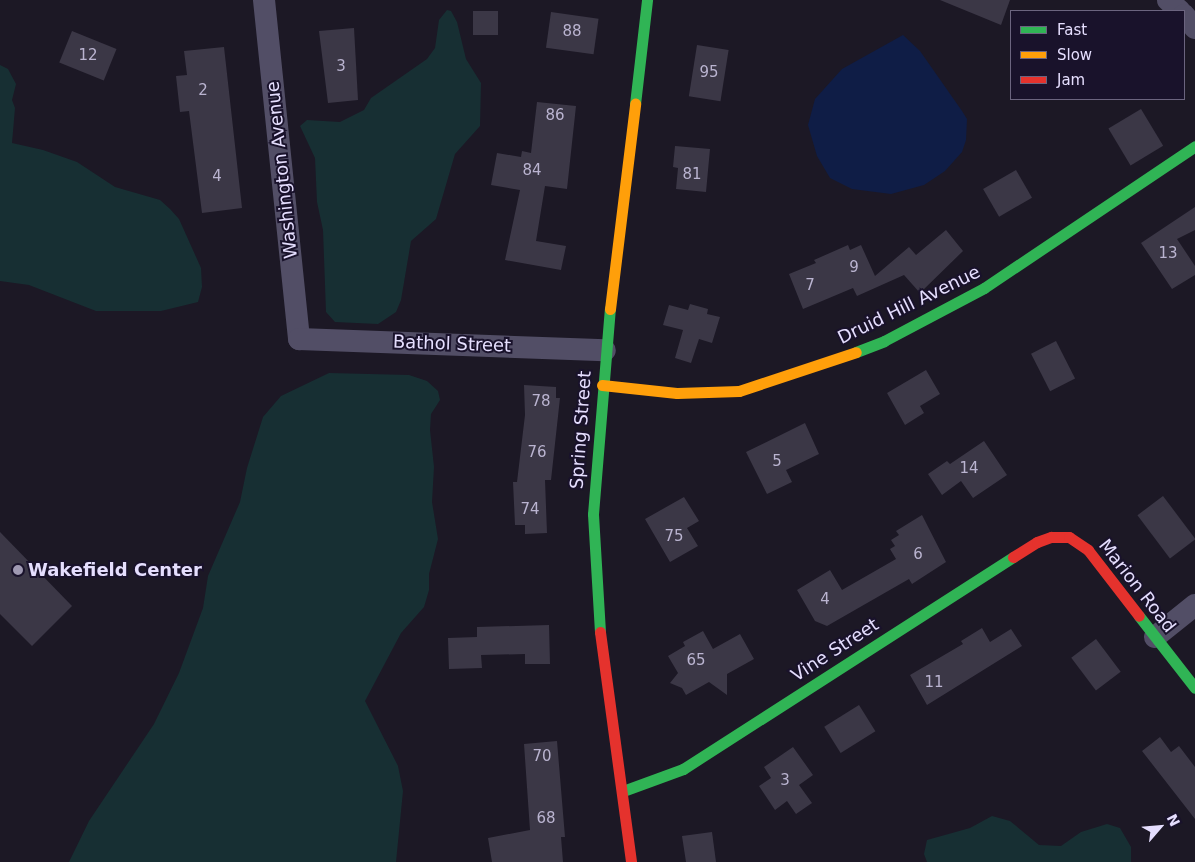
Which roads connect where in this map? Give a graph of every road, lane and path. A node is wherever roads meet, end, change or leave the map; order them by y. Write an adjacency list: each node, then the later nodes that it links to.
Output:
1 (264, 0): 8 (street, Washington Avenue)
2 (647, 0): 9 (street, Spring Street)
3 (1168, 0): 4 (street)
4 (1179, 10)
5 (1185, 16): 6 (street)
6 (1195, 28)
7 (1195, 146): 10 (street, Druid Hill Avenue)
8 (299, 339): 9 (street, Bathol Street)
9 (605, 350): 10 (street, Spring Street)
10 (602, 385): 15 (street, Spring Street)
11 (1064, 536): 13 (street, Marion Road); 15 (street, Vine Street)
12 (1195, 605): 13 (street)
13 (1155, 637): 14 (street, Marion Road)
14 (1195, 688)
15 (622, 791): 16 (street, Spring Street)
16 (631, 862)

